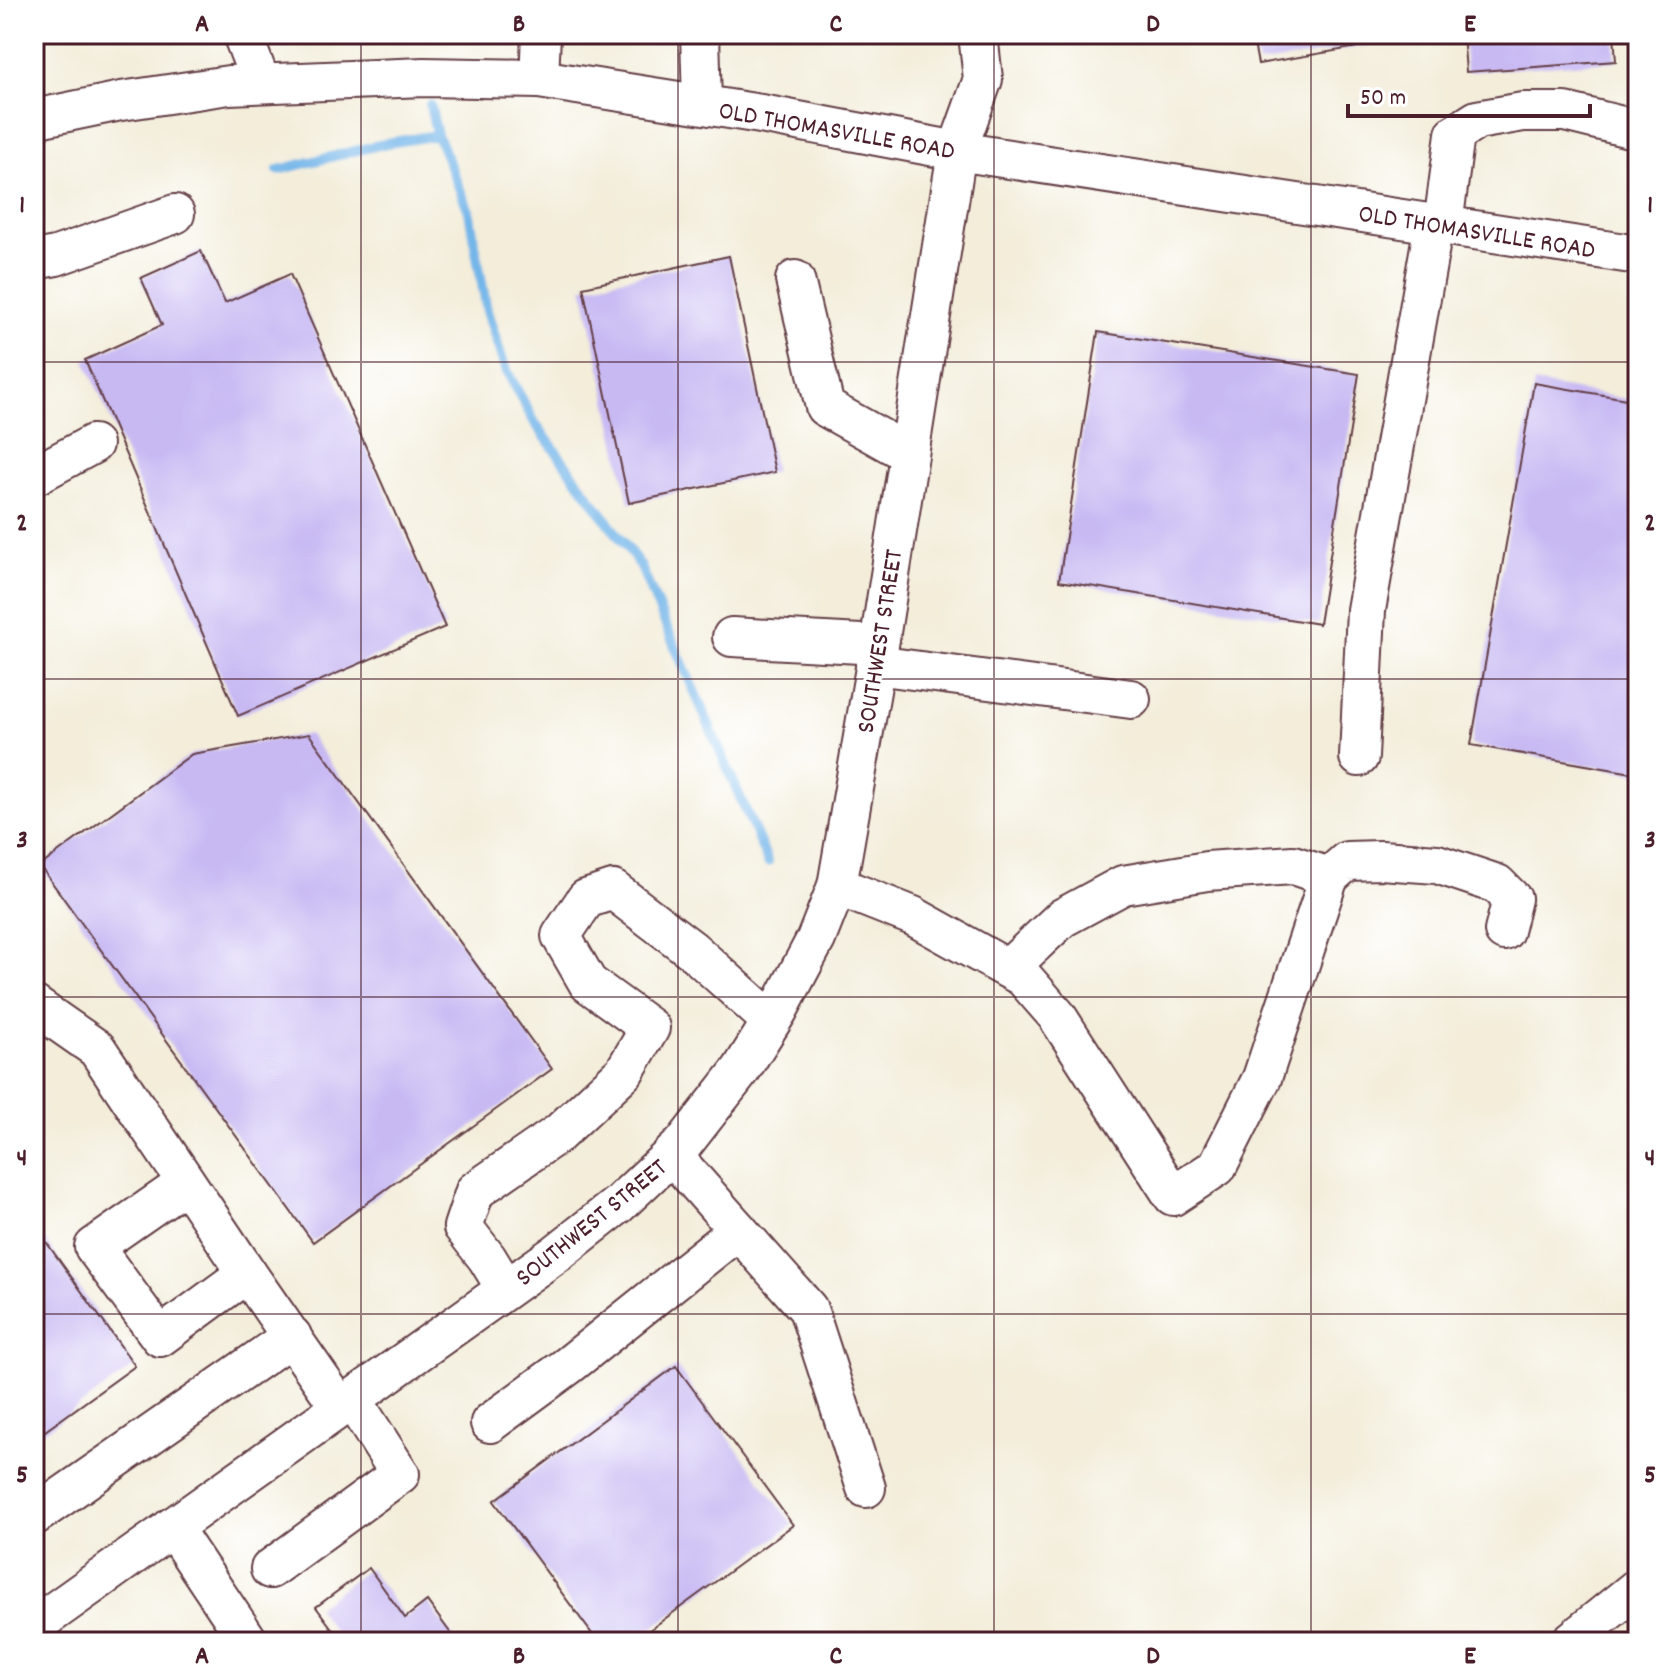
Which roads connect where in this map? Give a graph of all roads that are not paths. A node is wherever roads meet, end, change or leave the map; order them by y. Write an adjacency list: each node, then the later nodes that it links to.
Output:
1 (242, 34): 6 (street)
2 (541, 34): 5 (street)
3 (700, 34): 7 (street)
4 (978, 34): 10 (street, SOUTHWEST STREET)
5 (539, 79): 6 (street, OLD THOMASVILLE ROAD); 7 (street, OLD THOMASVILLE ROAD)
6 (261, 83): 8 (street, OLD THOMASVILLE ROAD)
7 (702, 104): 10 (street, OLD THOMASVILLE ROAD)
8 (34, 119)
9 (1638, 130): 12 (street)
10 (957, 151): 12 (street, OLD THOMASVILLE ROAD); 17 (street, SOUTHWEST STREET)
11 (175, 214): 14 (street)
12 (1438, 224): 13 (street, OLD THOMASVILLE ROAD); 22 (street)
13 (1638, 255)
14 (34, 260)
15 (795, 280): 17 (street)
16 (93, 444): 18 (street)
17 (909, 454): 20 (street, SOUTHWEST STREET)
18 (34, 476)
19 (732, 637): 20 (street)
20 (877, 655): 21 (street); 24 (street, SOUTHWEST STREET)
21 (1131, 699)
22 (1359, 757)
23 (1329, 877): 25 (street); 26 (street); 26 (street)
24 (837, 886): 26 (street); 28 (street, SOUTHWEST STREET)
25 (1504, 931)
26 (1008, 969)
27 (34, 1005): 30 (street)
28 (771, 1021): 29 (street, SOUTHWEST STREET); 33 (street)
29 (672, 1155): 31 (street); 33 (street, SOUTHWEST STREET)
30 (186, 1183): 32 (street); 32 (street)
31 (738, 1230): 36 (street); 37 (street)
32 (247, 1273): 34 (street)
33 (506, 1289): 35 (street, SOUTHWEST STREET)
34 (292, 1336): 35 (street); 38 (street)
35 (346, 1403): 39 (street, SOUTHWEST STREET); 40 (street)
36 (490, 1423)
37 (866, 1488)
38 (34, 1516)
39 (172, 1527): 42 (street, SOUTHWEST STREET); 43 (street)
40 (270, 1569)
41 (1638, 1587): 44 (street)
42 (34, 1626)
43 (234, 1637)
44 (1570, 1642)

